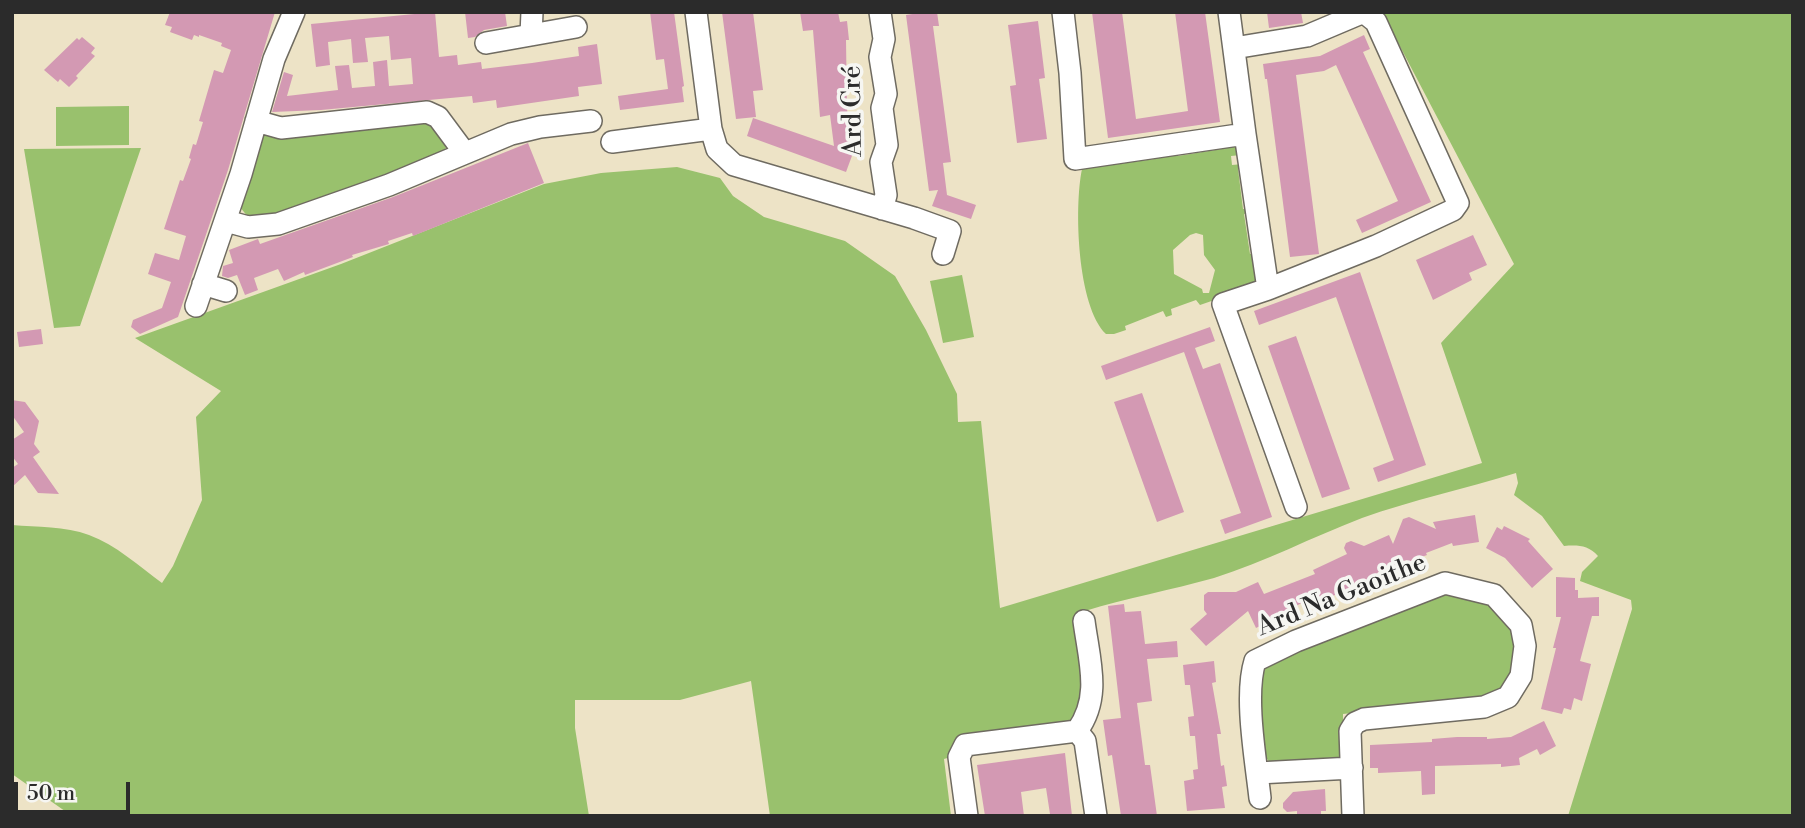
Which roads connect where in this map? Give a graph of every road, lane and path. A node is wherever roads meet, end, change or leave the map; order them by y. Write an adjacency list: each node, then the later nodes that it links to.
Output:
1 (294, 12): 11 (street)
2 (532, 12): 8 (street)
3 (696, 12): 13 (street, Ard Cré)
4 (880, 12): 17 (street, Ard Cré)
5 (1063, 12): 14 (street)
6 (1228, 12): 10 (street)
7 (576, 27): 8 (street)
8 (531, 35): 9 (street)
9 (486, 43)
10 (1234, 47): 14 (street); 21 (street)
11 (256, 121): 16 (street); 18 (street)
12 (580, 129): 16 (street)
13 (711, 129): 15 (street); 17 (street, Ard Cré)
14 (1245, 134): 21 (street)
15 (624, 148)
16 (464, 152): 18 (street)
17 (882, 209): 19 (street, Ard Cré)
18 (226, 220): 20 (street)
19 (943, 254)
20 (203, 284): 22 (street); 23 (street)
21 (1268, 289): 24 (street)
22 (226, 291)
23 (196, 306)
24 (1296, 507)
25 (1084, 621): 26 (street)
26 (1077, 731): 30 (street); 31 (street)
27 (1352, 768): 28 (street); 28 (street, Ard Na Gaoithe); 32 (street, Ard Na Gaoithe)
28 (1258, 773): 29 (street, Ard Na Gaoithe)
29 (1260, 798)
30 (967, 816)
31 (1096, 816)
32 (1353, 816)

